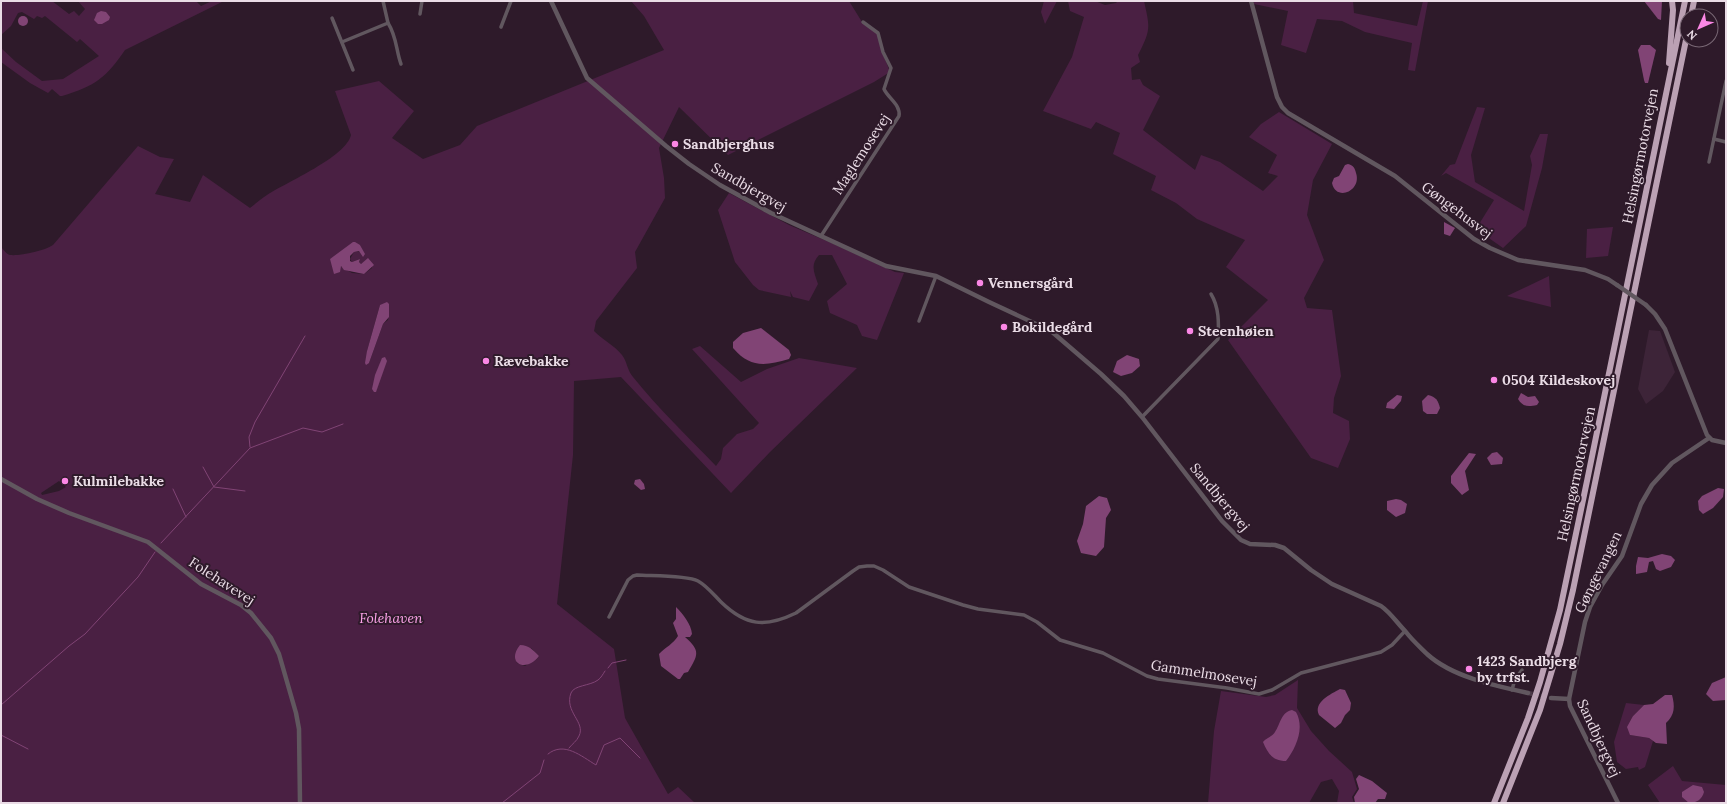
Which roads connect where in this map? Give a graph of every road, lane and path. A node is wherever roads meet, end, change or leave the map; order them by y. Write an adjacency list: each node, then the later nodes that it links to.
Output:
1 (383, 1): 11 (street)
2 (422, 1): 8 (street)
3 (511, 1): 12 (street)
4 (551, 1): 23 (street, Sandbjergvej)
5 (1251, 1): 28 (street, Gøngehusvej, bridge)
6 (1672, 1): 18 (highway)
7 (1685, 1): 18 (highway, Helsingørmotorvejen)
8 (420, 14)
9 (332, 18): 13 (street)
10 (863, 22): 23 (street, Maglemosevej)
11 (388, 23): 13 (street); 15 (street)
12 (501, 27)
13 (342, 42): 16 (street)
14 (1684, 48): 40 (highway, Helsingørmotorvejen)
15 (402, 64)
16 (353, 70)
17 (1726, 81): 19 (street)
18 (1667, 84): 39 (highway, Helsingørmotorvejen)
19 (1724, 96): 20 (street)
20 (1714, 139): 21 (street); 22 (street)
21 (1726, 142)
22 (1709, 162)
23 (821, 236): 24 (street, Sandbjergvej)
24 (936, 276): 26 (street); 27 (street, Sandbjergvej)
25 (1211, 294): 27 (street)
26 (919, 321)
27 (1142, 417): 32 (street, Sandbjergvej)
28 (1709, 438): 29 (street); 37 (street, Gøngevangen)
29 (1726, 443)
30 (1, 479): 38 (street, Folehavevej)
31 (609, 617): 32 (street, Gammelmosevej)
32 (1405, 631): 34 (street, Sandbjergvej)
33 (1522, 670): 34 (street)
34 (1512, 690): 35 (street, Sandbjergvej)
35 (1528, 694)
36 (1551, 698): 37 (street, Sandbjergvej)
37 (1569, 698): 41 (street, Sandbjergvej)
38 (300, 803)
39 (1494, 803)
40 (1504, 803)
41 (1618, 803)

